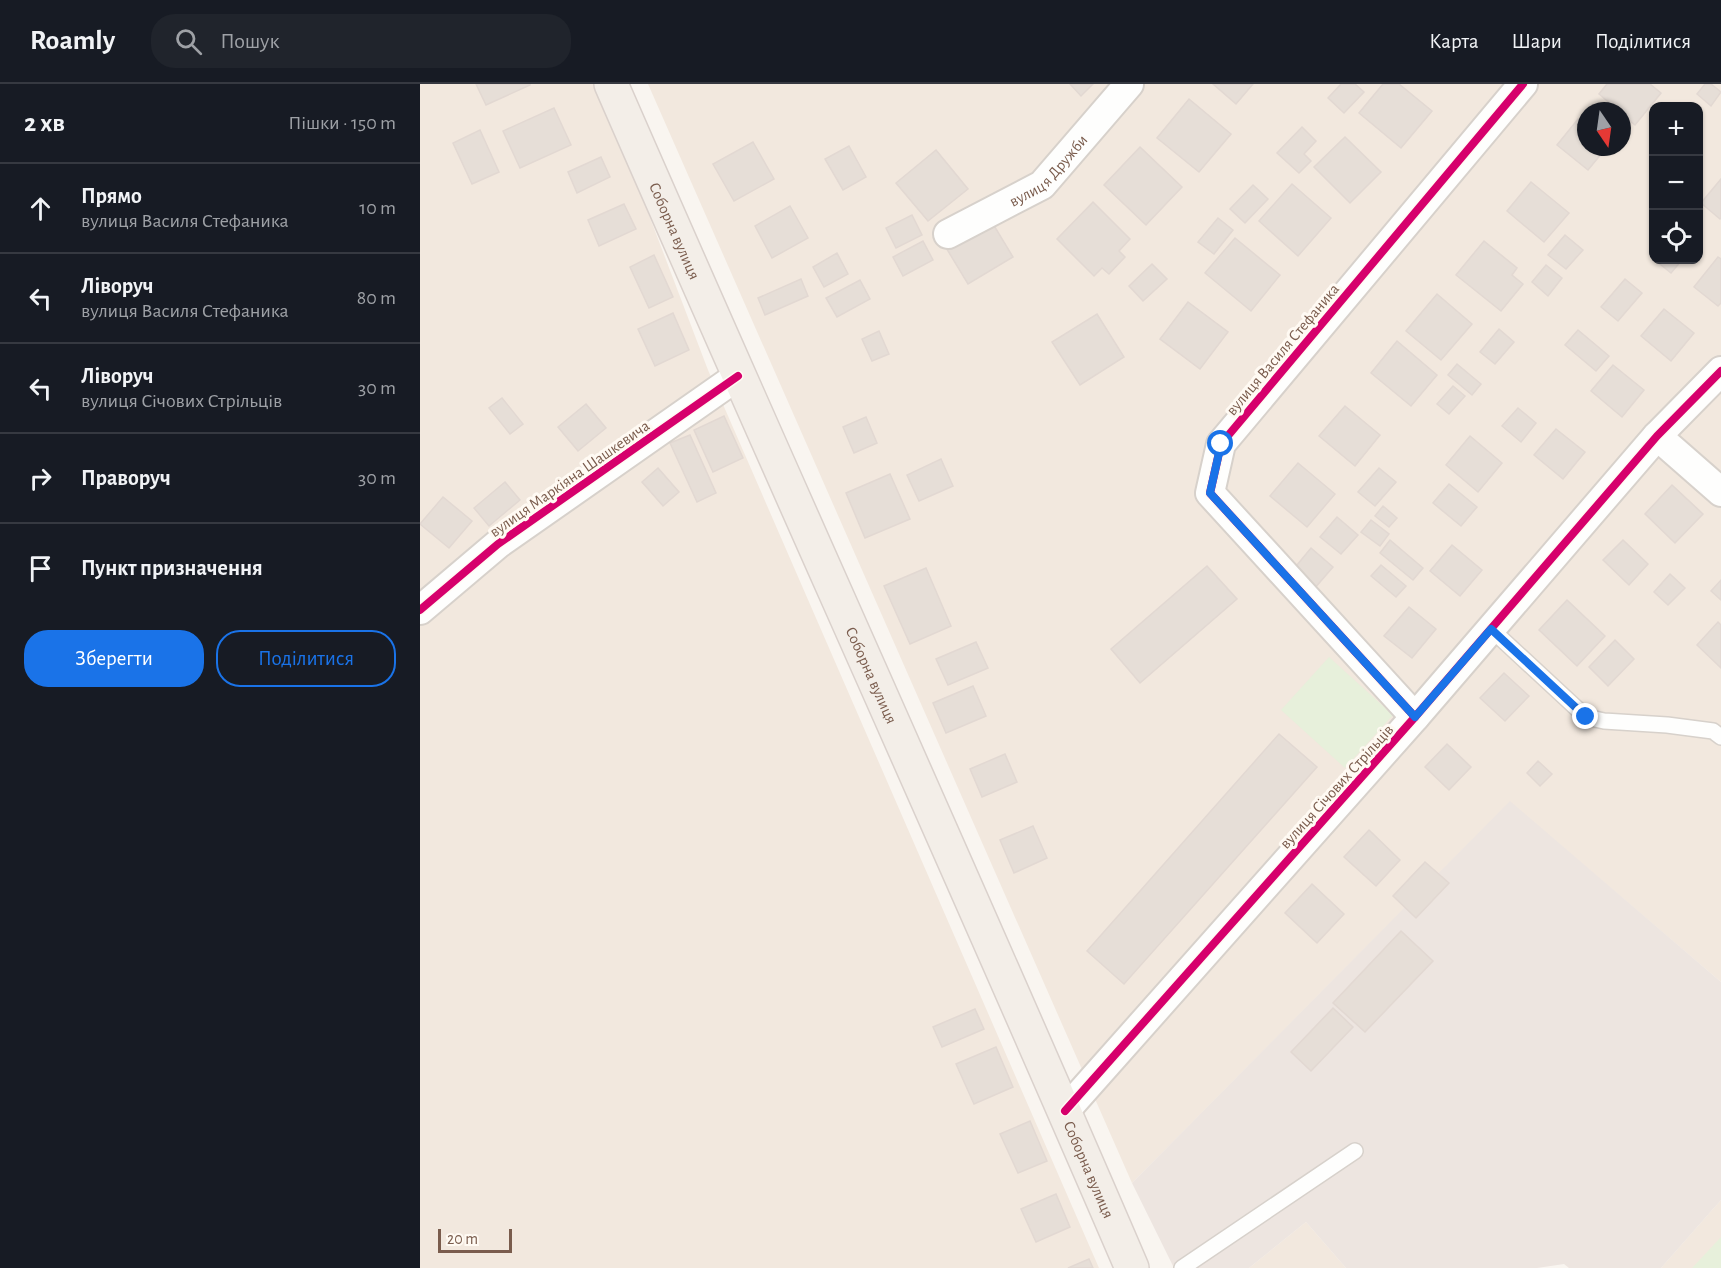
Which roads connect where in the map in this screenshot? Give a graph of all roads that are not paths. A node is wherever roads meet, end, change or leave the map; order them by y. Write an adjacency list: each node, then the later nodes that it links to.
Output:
1 (611, 84): 6 (main road, Соборна вулиця)
2 (1129, 84): 4 (street, вулиця Дружби)
3 (1523, 84): 11 (street, вулиця Василя Стефаника)
4 (948, 234)
5 (1721, 371): 7 (street, вулиця Січових Стрільців)
6 (738, 376): 9 (street, вулиця Маркіяна Шашкевича); 13 (main road, Соборна вулиця)
7 (1657, 436): 8 (street); 10 (street, вулиця Січових Стрільців)
8 (1721, 492)
9 (420, 610)
10 (1491, 629): 11 (street, вулиця Січових Стрільців); 12 (lane)
11 (1415, 717): 13 (street, вулиця Січових Стрільців)
12 (1721, 737)
13 (1065, 1111): 15 (main road, Соборна вулиця)
14 (1355, 1151): 16 (lane)
15 (1132, 1268)
16 (1182, 1268)

